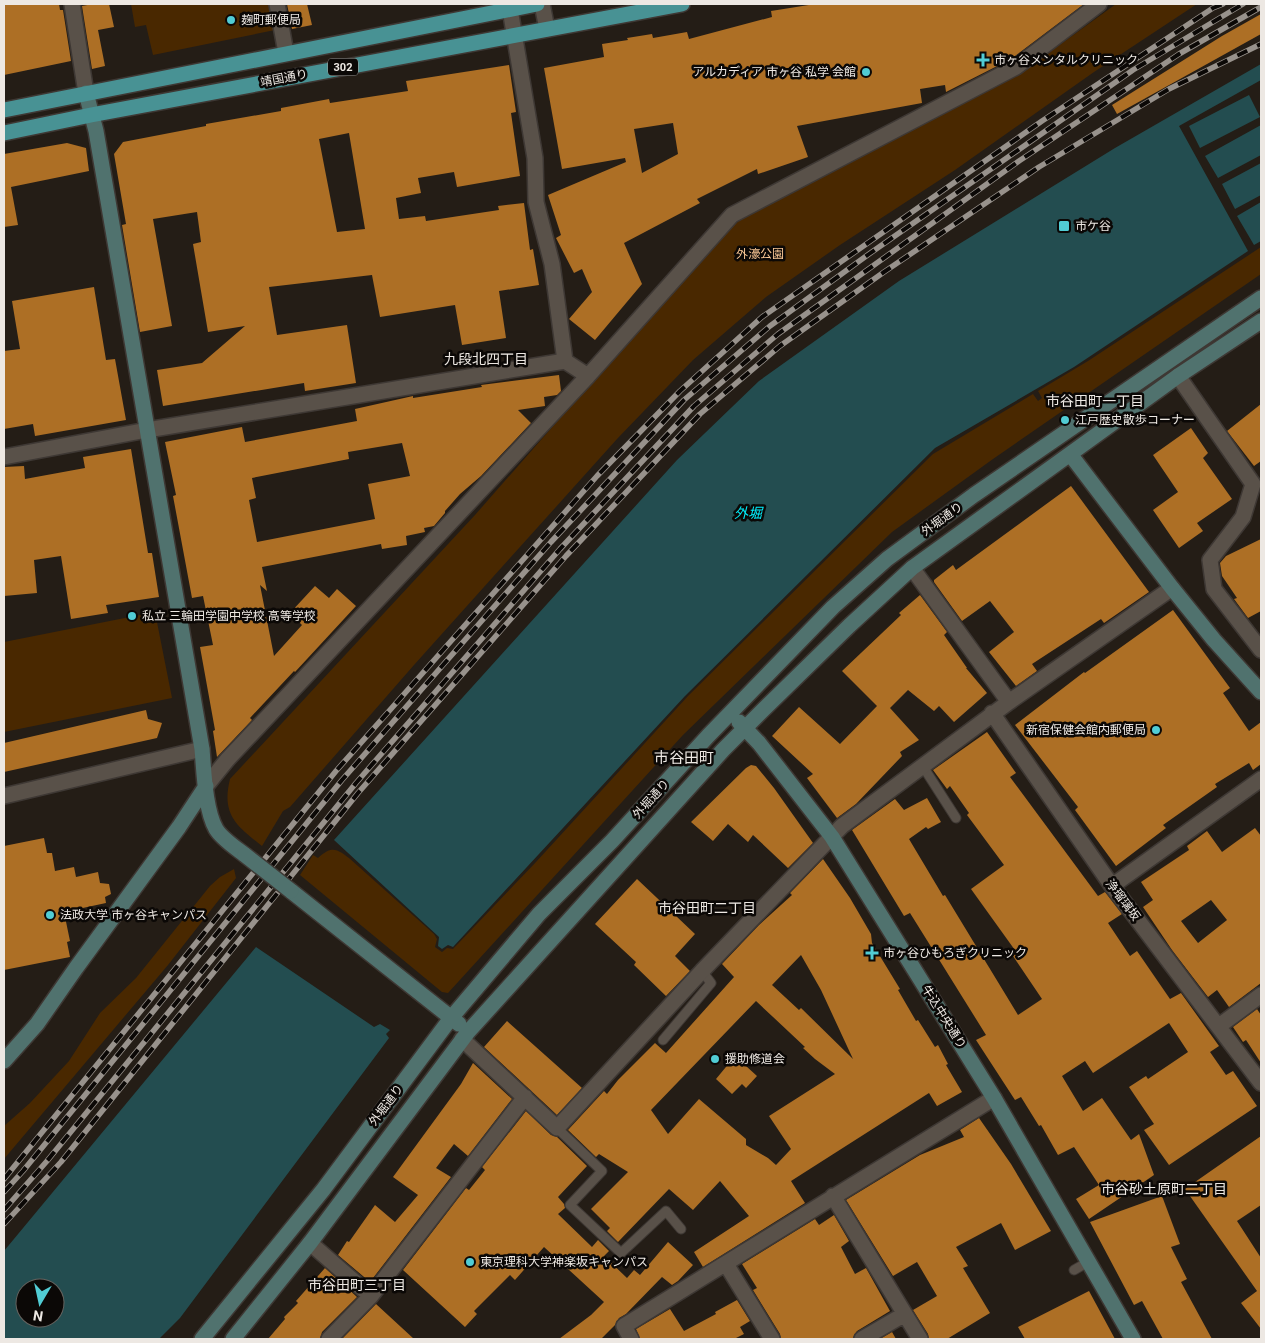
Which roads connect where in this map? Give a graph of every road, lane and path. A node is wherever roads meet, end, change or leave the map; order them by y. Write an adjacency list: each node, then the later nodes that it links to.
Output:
1 (72, 4): 11 (street)
2 (277, 4): 10 (street)
3 (536, 4): 7 (main road, 靖国通り / 302)
4 (542, 4): 8 (street)
5 (682, 4): 8 (main road, 靖国通り / 302)
6 (1099, 4): 18 (street)
7 (510, 9): 9 (street); 10 (main road, 靖国通り / 302)
8 (547, 29): 9 (main road, 靖国通り / 302)
9 (515, 35): 13 (main road, 靖国通り / 302); 17 (street)
10 (286, 53): 11 (main road, 靖国通り / 302)
11 (86, 93): 12 (main road, 靖国通り / 302); 13 (main road)
12 (4, 110)
13 (92, 115): 14 (main road, 靖国通り / 302); 20 (main road)
14 (4, 133)
15 (1261, 298): 29 (main road, 外堀通り)
16 (1261, 320): 19 (main road, 外堀通り)
17 (565, 362): 18 (street); 20 (street)
18 (588, 376): 34 (street)
19 (1178, 376): 21 (main road, 外堀通り); 25 (street)
20 (147, 430): 22 (street); 31 (main road)
21 (1070, 454): 23 (main road, 外堀通り); 24 (main road)
22 (4, 457)
23 (912, 568): 27 (street); 30 (main road, 外堀通り)
24 (1172, 588): 26 (main road); 27 (street)
25 (1261, 650)
26 (1261, 692)
27 (1008, 702): 28 (street)
28 (992, 713): 32 (street); 38 (street, 浄瑠璃坂)
29 (729, 714): 30 (main road, 牛込中央通り); 41 (main road, 外堀通り)
30 (745, 728): 37 (main road, 牛込中央通り); 43 (main road, 外堀通り)
31 (202, 749): 34 (main road); 35 (street)
32 (922, 765): 36 (lane); 37 (street)
33 (1261, 779): 38 (street)
34 (206, 786): 41 (main road, bridge); 45 (main road)
35 (4, 796)
36 (956, 818)
37 (832, 837): 39 (street); 48 (main road, 牛込中央通り)
38 (1112, 886): 42 (street, 浄瑠璃坂)
39 (702, 972): 44 (lane); 49 (street)
40 (1261, 995): 42 (street)
41 (451, 1018): 43 (main road); 58 (main road, 外堀通り)
42 (1218, 1026): 46 (street, 浄瑠璃坂)
43 (465, 1036): 47 (street); 52 (main road, 外堀通り)
44 (664, 1040)
45 (4, 1061)
46 (1261, 1083)
47 (525, 1097): 49 (street); 56 (street)
48 (994, 1098): 50 (street); 53 (main road, 牛込中央通り)
49 (557, 1128): 51 (lane)
50 (834, 1196): 54 (street); 57 (street)
51 (680, 1229)
52 (310, 1243): 56 (street); 59 (main road, 外堀通り)
53 (1088, 1262): 55 (lane); 65 (main road, 牛込中央通り)
54 (726, 1264): 61 (street); 62 (street)
55 (1074, 1270)
56 (370, 1296): 60 (street)
57 (905, 1314): 63 (street); 64 (street)
58 (202, 1339)
59 (233, 1339)
60 (329, 1339)
61 (631, 1339)
62 (772, 1339)
63 (862, 1339)
64 (920, 1339)
65 (1133, 1339)

